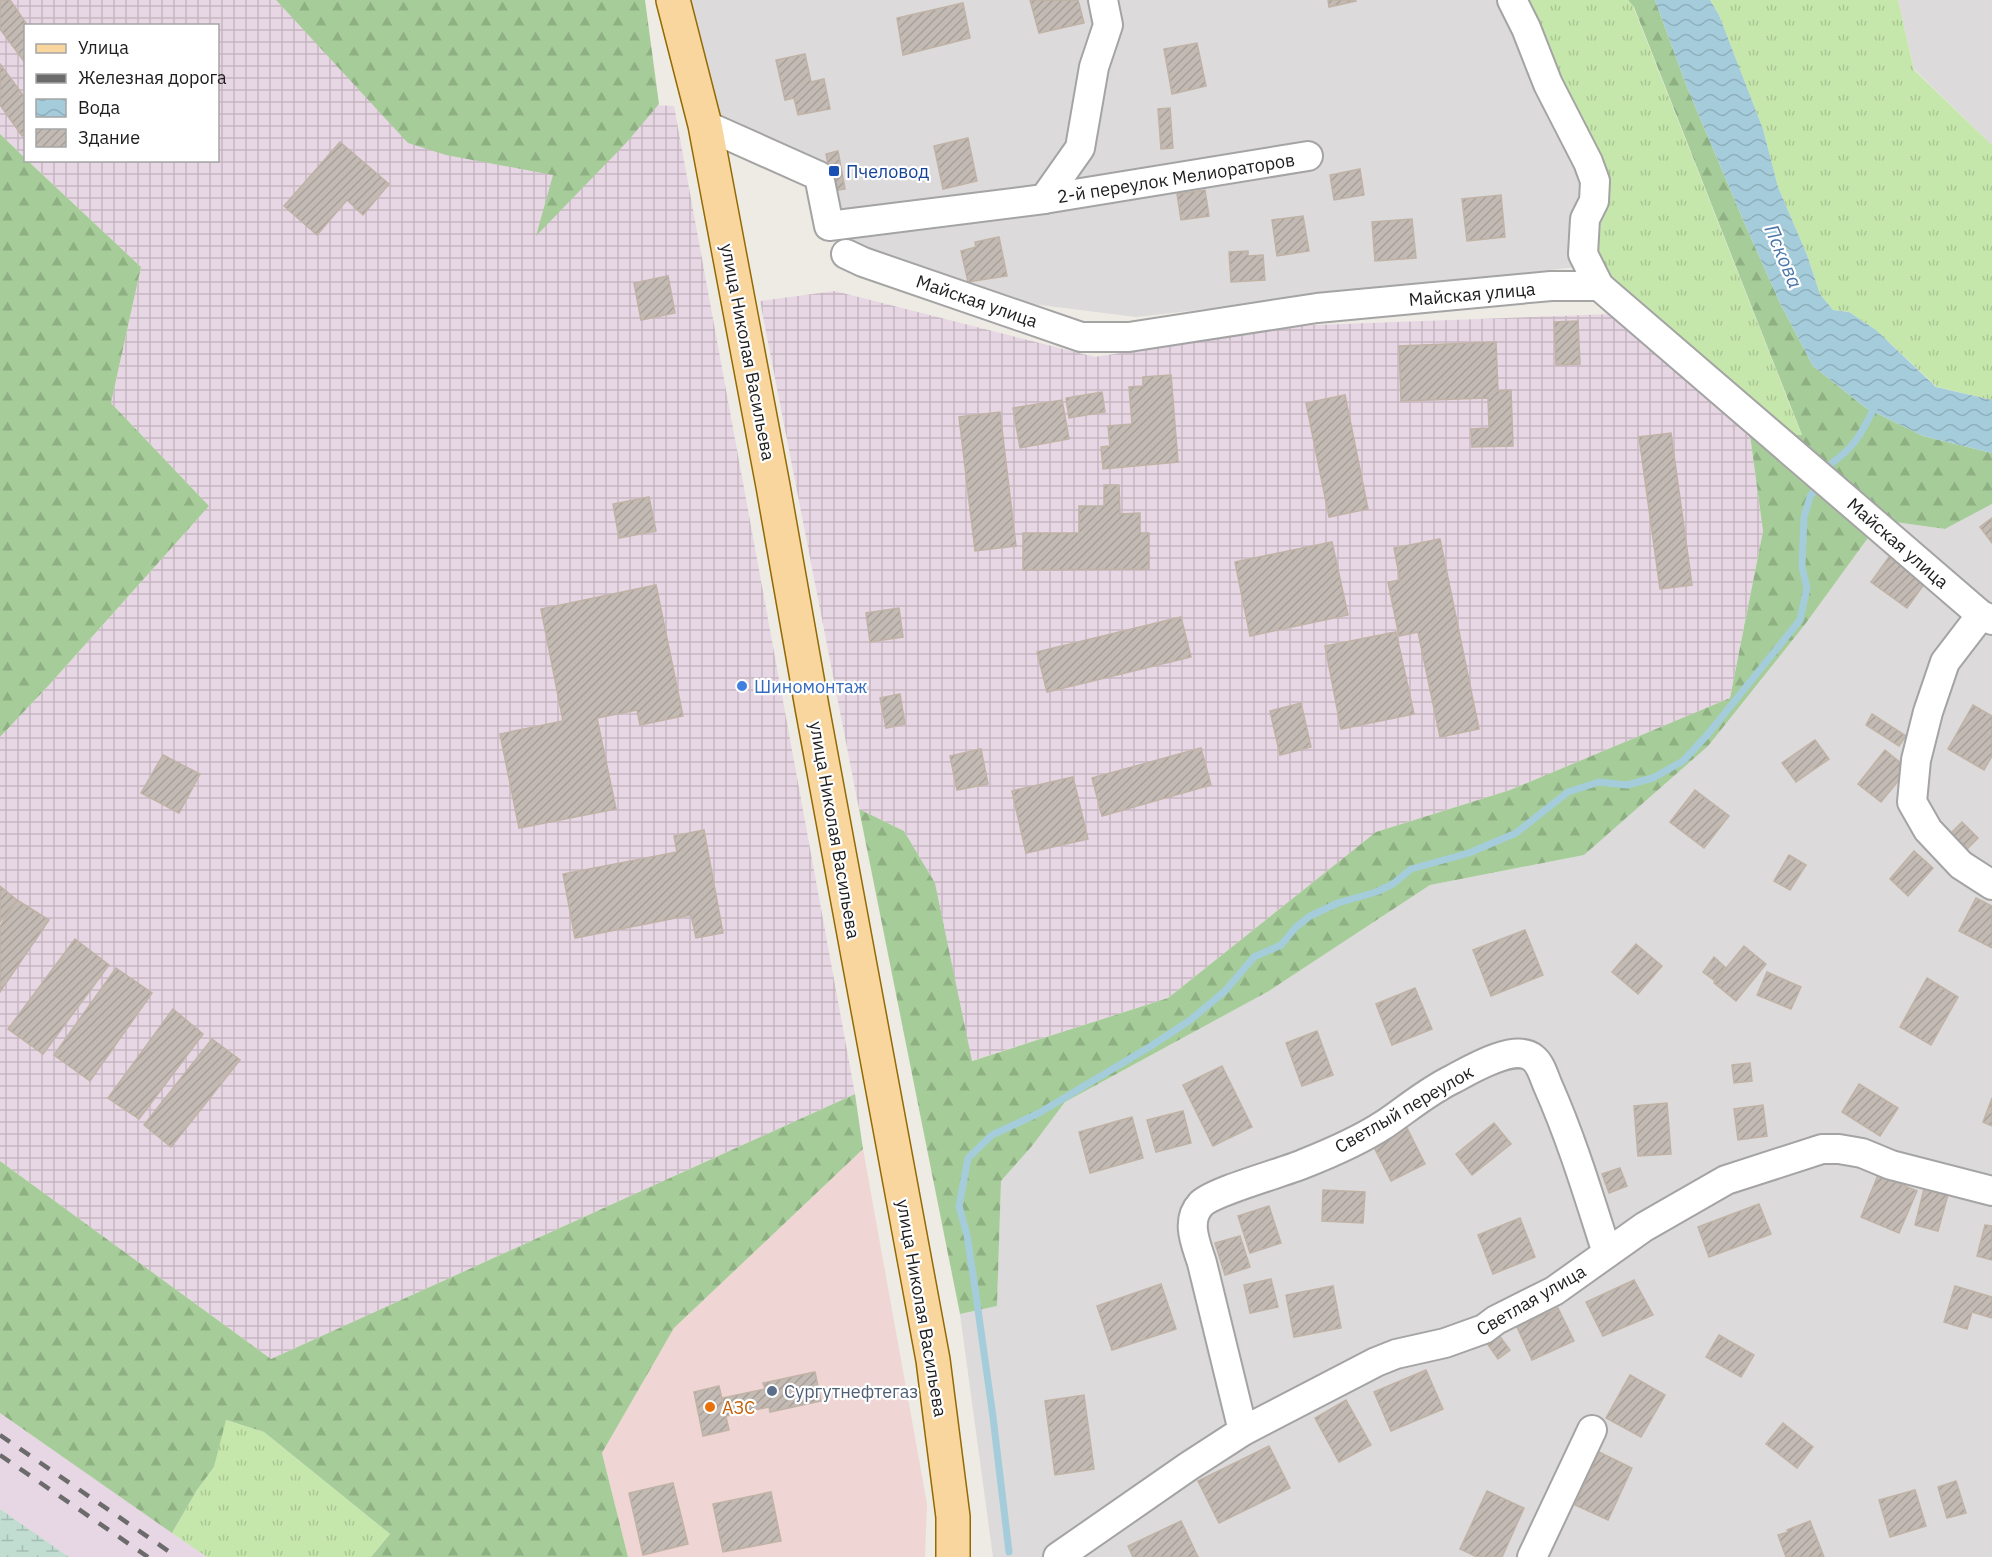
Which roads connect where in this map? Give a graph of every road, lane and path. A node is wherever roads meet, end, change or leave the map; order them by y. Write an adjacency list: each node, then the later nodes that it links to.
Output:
1 (673, 0): 4 (main road, улица Николая Васильева)
2 (1103, 0): 6 (street)
3 (1512, 0): 8 (street)
4 (705, 125): 6 (street, 2-й переулок Мелиораторов); 15 (main road, улица Николая Васильева)
5 (1308, 156): 6 (street, 2-й переулок Мелиораторов)
6 (1044, 199)
7 (846, 254): 8 (street, Майская улица)
8 (1599, 286): 9 (street, Майская улица)
9 (1987, 618): 10 (street)
10 (1992, 885)
11 (1992, 1191): 12 (street, Светлая улица)
12 (1607, 1253): 13 (street, Светлая улица); 13 (street, Светлый переулок)
13 (1243, 1431): 16 (street, Светлая улица)
14 (1592, 1431): 17 (street)
15 (953, 1557)
16 (1058, 1557)
17 (1532, 1557)

